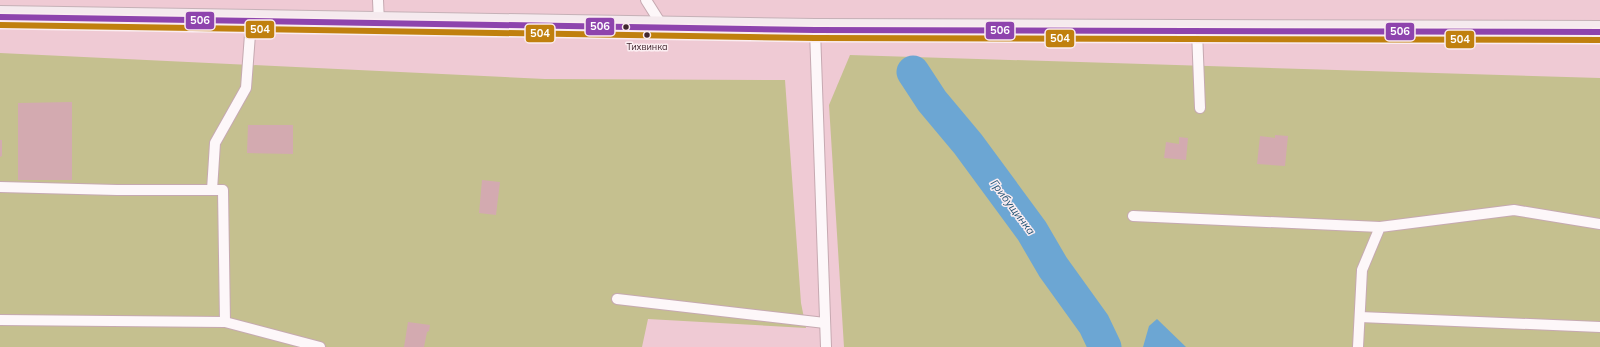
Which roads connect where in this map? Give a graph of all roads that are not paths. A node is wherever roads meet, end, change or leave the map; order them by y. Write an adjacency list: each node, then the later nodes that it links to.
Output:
1 (378, 0): 5 (lane)
2 (646, 0): 6 (lane)
3 (0, 17): 4 (main road)
4 (251, 21): 5 (main road); 12 (lane)
5 (379, 23): 6 (main road)
6 (663, 27): 7 (main road)
7 (815, 30): 8 (main road); 20 (lane)
8 (1197, 31): 9 (main road); 10 (lane)
9 (1600, 32)
10 (1200, 108)
11 (0, 187): 12 (lane)
12 (212, 190): 19 (lane)
13 (1133, 216): 15 (lane)
14 (1600, 224): 15 (lane)
15 (1380, 227): 17 (lane)
16 (617, 299): 20 (lane)
17 (1360, 317): 21 (lane); 24 (lane)
18 (0, 320): 19 (lane)
19 (225, 322): 22 (lane)
20 (825, 323): 23 (lane)
21 (1600, 327)
22 (320, 347)
23 (826, 347)
24 (1358, 347)

